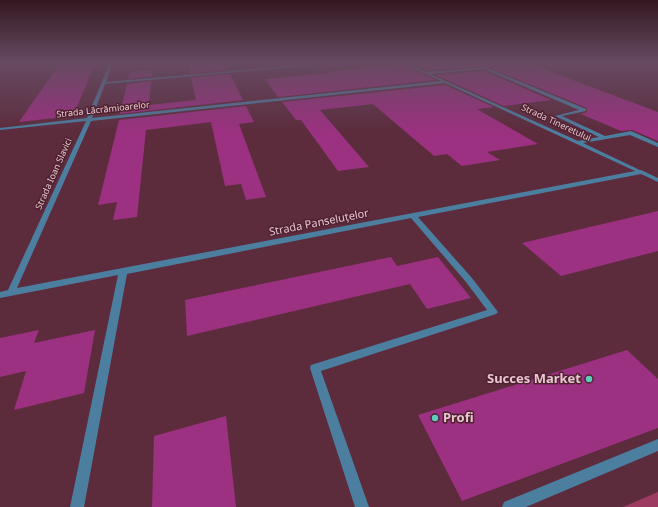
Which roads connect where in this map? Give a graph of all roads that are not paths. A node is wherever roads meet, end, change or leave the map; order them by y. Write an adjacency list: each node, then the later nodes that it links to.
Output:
1 (103, 86): 5 (street, Strada Ioan Slavici)
2 (411, 86): 5 (street, Strada Lăcrămioarelor)
3 (454, 86): 8 (street, Strada Tineretului)
4 (526, 86): 7 (street)
5 (89, 119): 6 (street, Strada Lăcrămioarelor); 14 (street, Strada Ioan Slavici)
6 (0, 129)
7 (604, 138): 8 (street); 9 (street)
8 (577, 143): 10 (street, Strada Tineretului)
9 (658, 145)
10 (642, 172): 11 (street, Strada Tineretului); 12 (street, Strada Panseluțelor)
11 (658, 180)
12 (413, 216): 13 (street, Strada Panseluțelor); 18 (street)
13 (123, 272): 14 (street, Strada Panseluțelor); 17 (street)
14 (11, 293): 15 (street, Strada Panseluțelor)
15 (0, 295)
16 (658, 445): 19 (street)
17 (77, 507)
18 (362, 507)
19 (509, 507)

